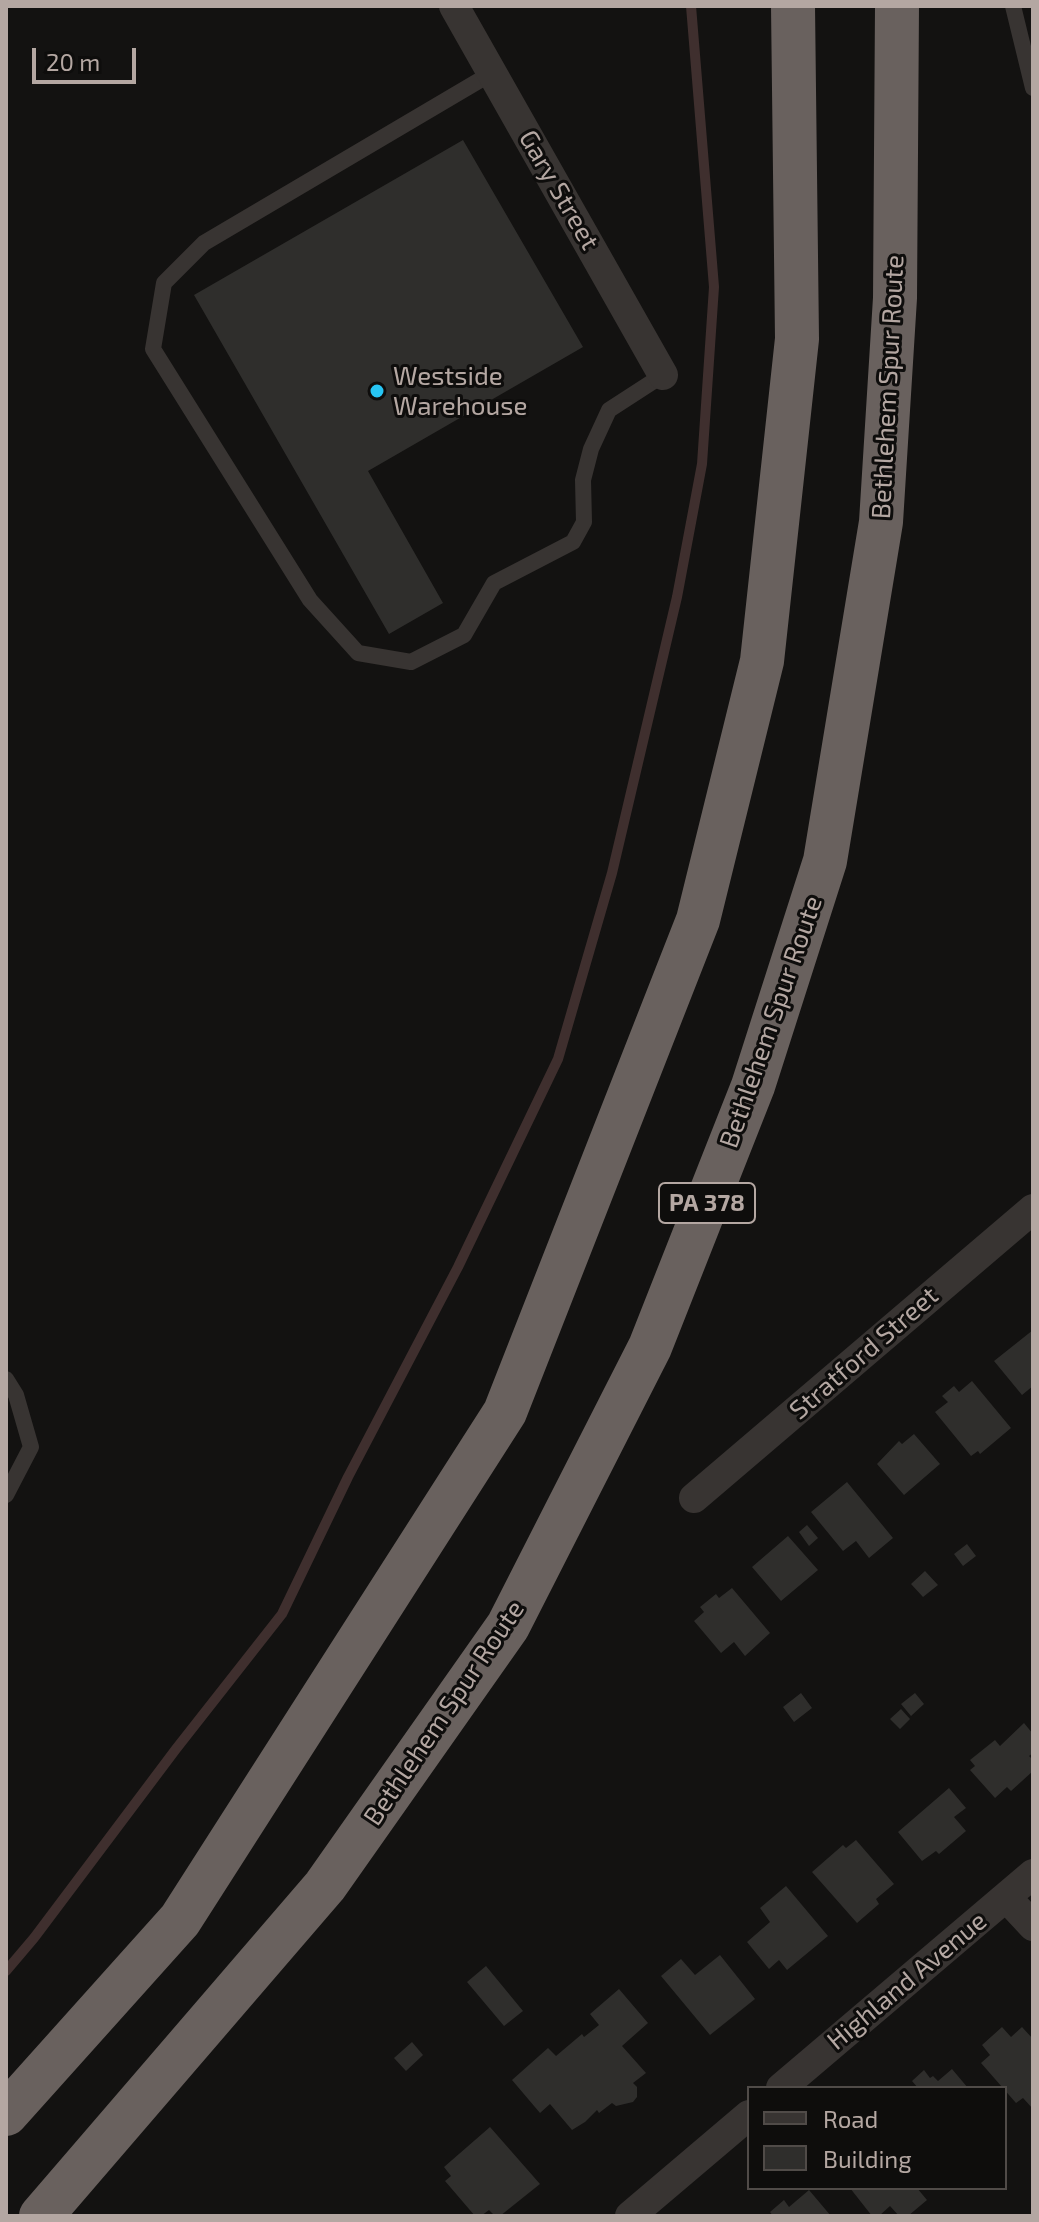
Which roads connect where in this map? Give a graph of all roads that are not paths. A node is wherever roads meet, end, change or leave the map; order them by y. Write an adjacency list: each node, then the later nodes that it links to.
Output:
1 (455, 6): 5 (street, Gary Street)
2 (793, 6): 16 (highway)
3 (897, 6): 18 (highway, Bethlehem Spur Route / PA 378)
4 (1013, 6): 6 (lane)
5 (492, 73): 7 (street, Gary Street); 7 (lane)
6 (1033, 88)
7 (663, 375)
8 (1033, 1209): 11 (street, Stratford Street)
9 (6, 1379): 10 (lane)
10 (6, 1495)
11 (694, 1498)
12 (1033, 1874): 13 (street, Highland Avenue)
13 (1006, 1897): 14 (street); 15 (street, Highland Avenue)
14 (1033, 1926)
15 (783, 2086)
16 (6, 2114)
17 (747, 2117): 19 (street)
18 (41, 2216)
19 (630, 2216)

